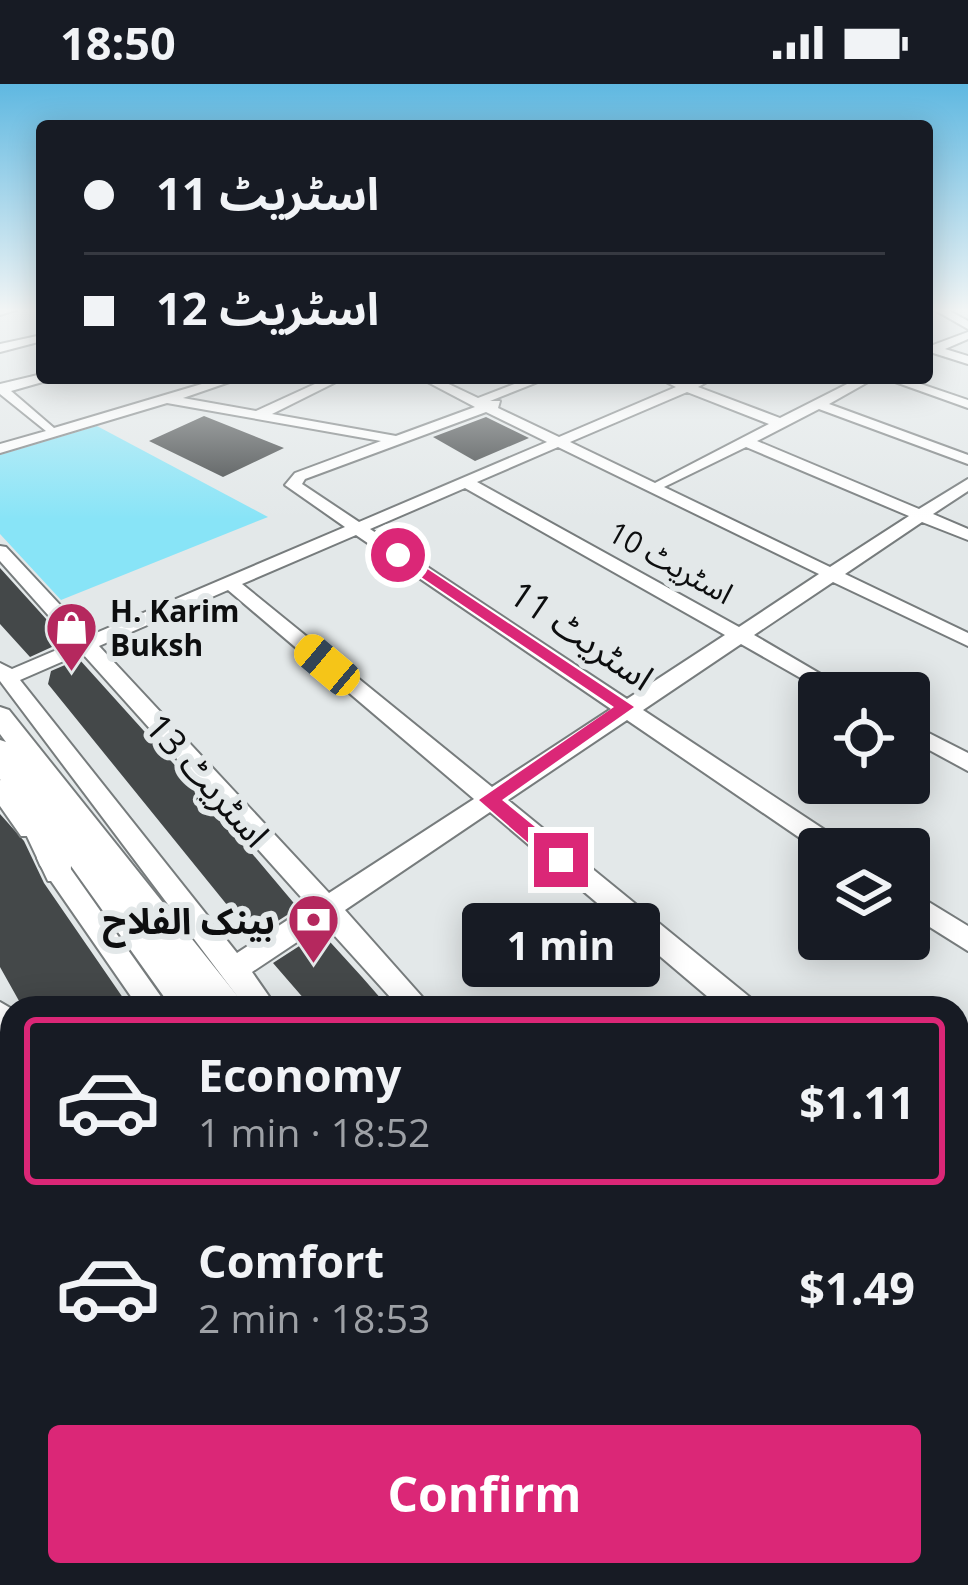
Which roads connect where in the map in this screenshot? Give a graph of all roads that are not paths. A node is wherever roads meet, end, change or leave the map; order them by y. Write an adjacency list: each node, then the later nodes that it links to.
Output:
1 (36, 380): 14 (street)
2 (198, 384): 15 (street)
3 (212, 384): 15 (street)
4 (325, 384): 20 (street)
5 (441, 384): 17 (street)
6 (452, 384): 17 (street)
7 (529, 384): 17 (street)
8 (679, 384): 12 (street)
9 (694, 384): 12 (street)
10 (856, 384): 18 (street)
11 (908, 384): 16 (street)
12 (687, 387): 21 (street); 24 (street)
13 (968, 388): 16 (street)
14 (1, 389): 22 (street)
15 (163, 397): 20 (street); 22 (street); 26 (street)
16 (950, 398): 19 (street)
17 (489, 403): 23 (street); 24 (street)
18 (818, 404): 21 (street); 27 (street)
19 (968, 404)
20 (256, 416): 23 (street)
21 (782, 424): 25 (street)
22 (48, 427): 26 (street)
23 (394, 440): 32 (street, اسٹریٹ 11)
24 (563, 440): 28 (street); 29 (street); 35 (street)
25 (747, 442): 28 (street); 31 (street)
26 (0, 445)
27 (968, 460)
28 (663, 483): 35 (street)
29 (470, 484): 32 (street); 38 (street, اسٹریٹ 10)
30 (968, 484): 31 (street)
31 (922, 516): 33 (street); 35 (street)
32 (359, 530): 36 (street); 43 (street, اسٹریٹ 11)
33 (968, 536)
34 (0, 551): 40 (street, اسٹریٹ 13)
35 (834, 570): 37 (street); 38 (street); 39 (street)
36 (231, 584): 40 (street); 50 (street)
37 (968, 631)
38 (738, 634): 41 (street, اسٹریٹ 10); 43 (street)
39 (968, 640)
40 (86, 646): 42 (street); 55 (street, اسٹریٹ 13)
41 (806, 672)
42 (4, 673): 52 (street)
43 (626, 707): 50 (street); 51 (street, اسٹریٹ 11)
44 (0, 716): 52 (main road)
45 (930, 742): 47 (street)
46 (0, 747): 49 (main road); 54 (main road)
47 (968, 763)
48 (0, 775): 49 (main road)
49 (13, 796): 53 (main road); 54 (main road)
50 (488, 800): 55 (street); 60 (street)
51 (803, 828)
52 (114, 833): 58 (main road)
53 (59, 872): 58 (street)
54 (105, 886): 58 (main road)
55 (325, 909): 58 (street); 59 (street, اسٹریٹ 13)
56 (930, 914): 57 (street)
57 (968, 940)
58 (194, 991)
59 (407, 996)
60 (727, 996)

